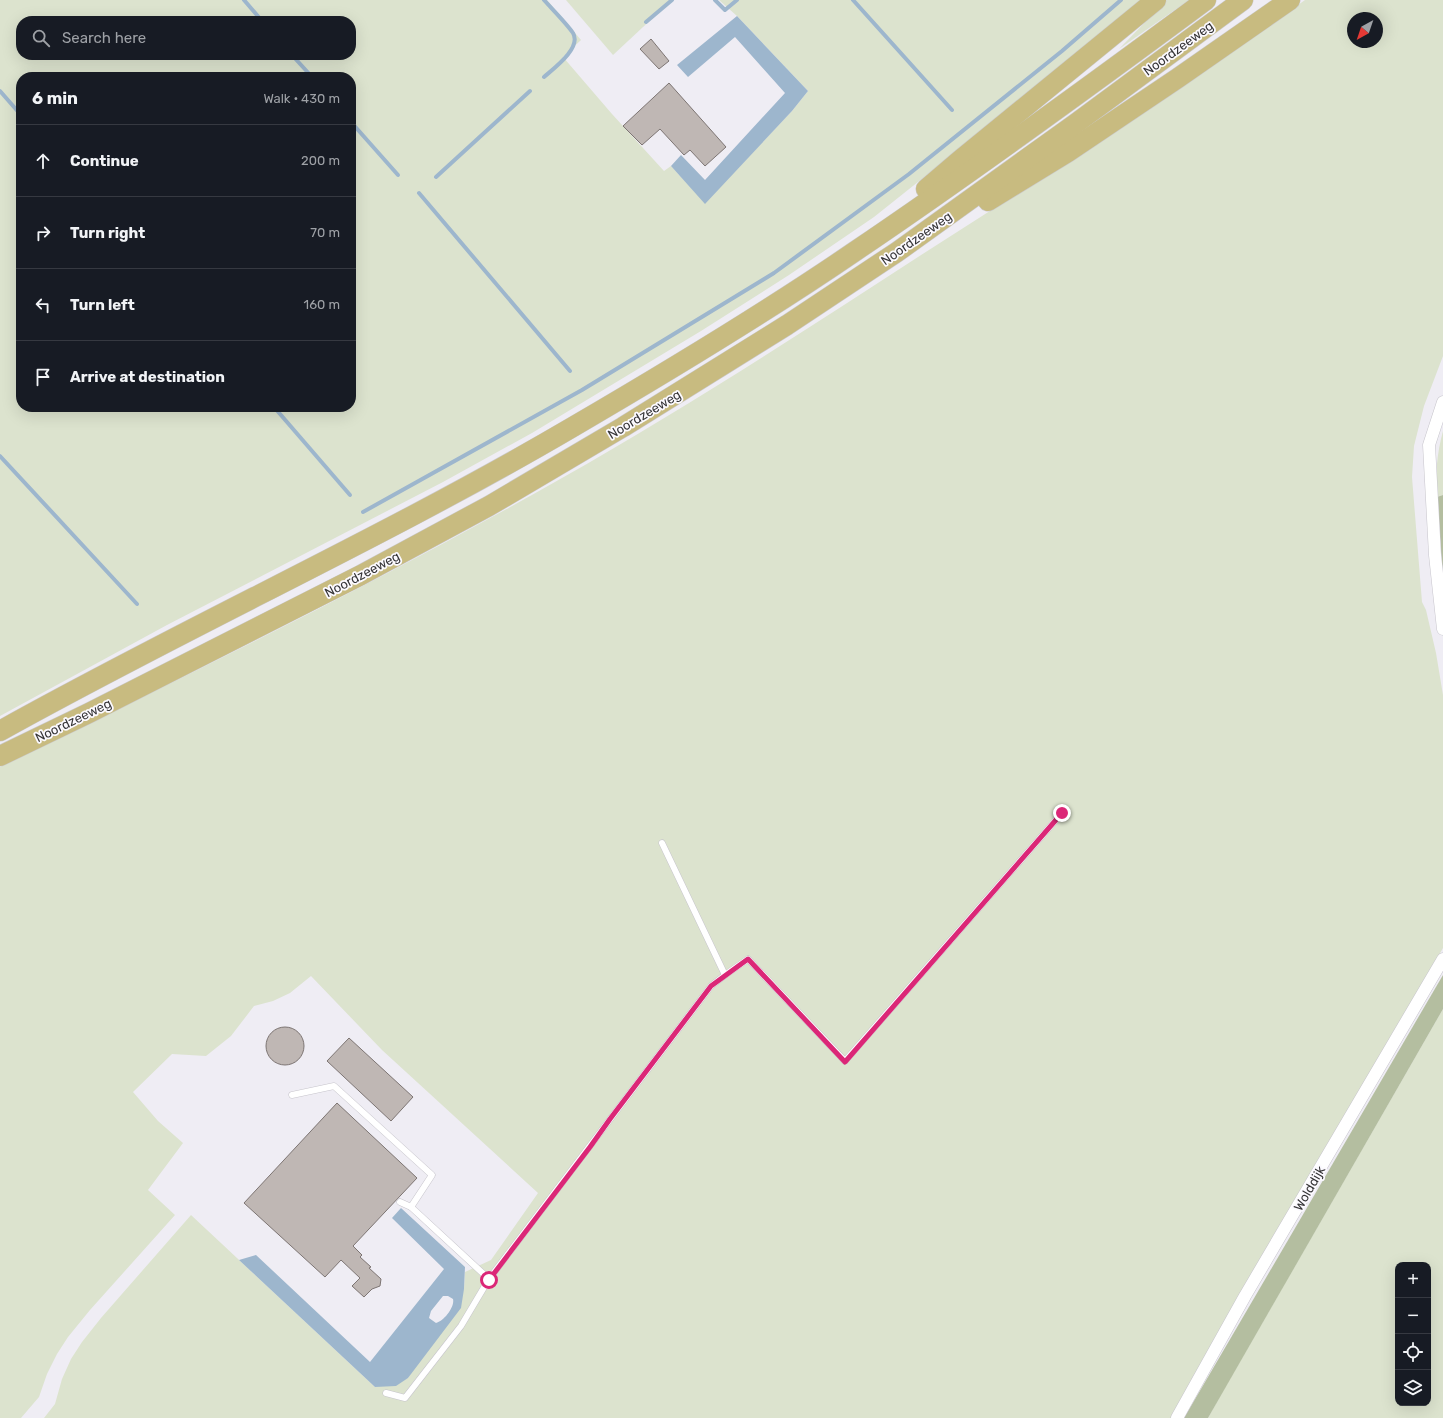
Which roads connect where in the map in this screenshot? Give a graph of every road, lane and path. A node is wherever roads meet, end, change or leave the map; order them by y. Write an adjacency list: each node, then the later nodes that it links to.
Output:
1 (1156, 0): 6 (highway)
2 (1206, 0): 6 (highway, Noordzeeweg)
3 (1243, 0): 5 (highway, Noordzeeweg)
4 (1290, 0): 5 (highway)
5 (897, 252): 10 (highway, Noordzeeweg)
6 (852, 254): 9 (highway, Noordzeeweg)
7 (1443, 402): 8 (street)
8 (1443, 629)
9 (0, 731)
10 (0, 756)
11 (1062, 813): 14 (lane)
12 (662, 843): 14 (lane)
13 (1443, 959): 20 (street, Wolddijk)
14 (724, 976): 18 (lane)
15 (292, 1095): 17 (lane)
16 (400, 1202): 17 (lane)
17 (411, 1207): 18 (lane)
18 (489, 1280): 19 (lane)
19 (386, 1393)
20 (1177, 1418)

